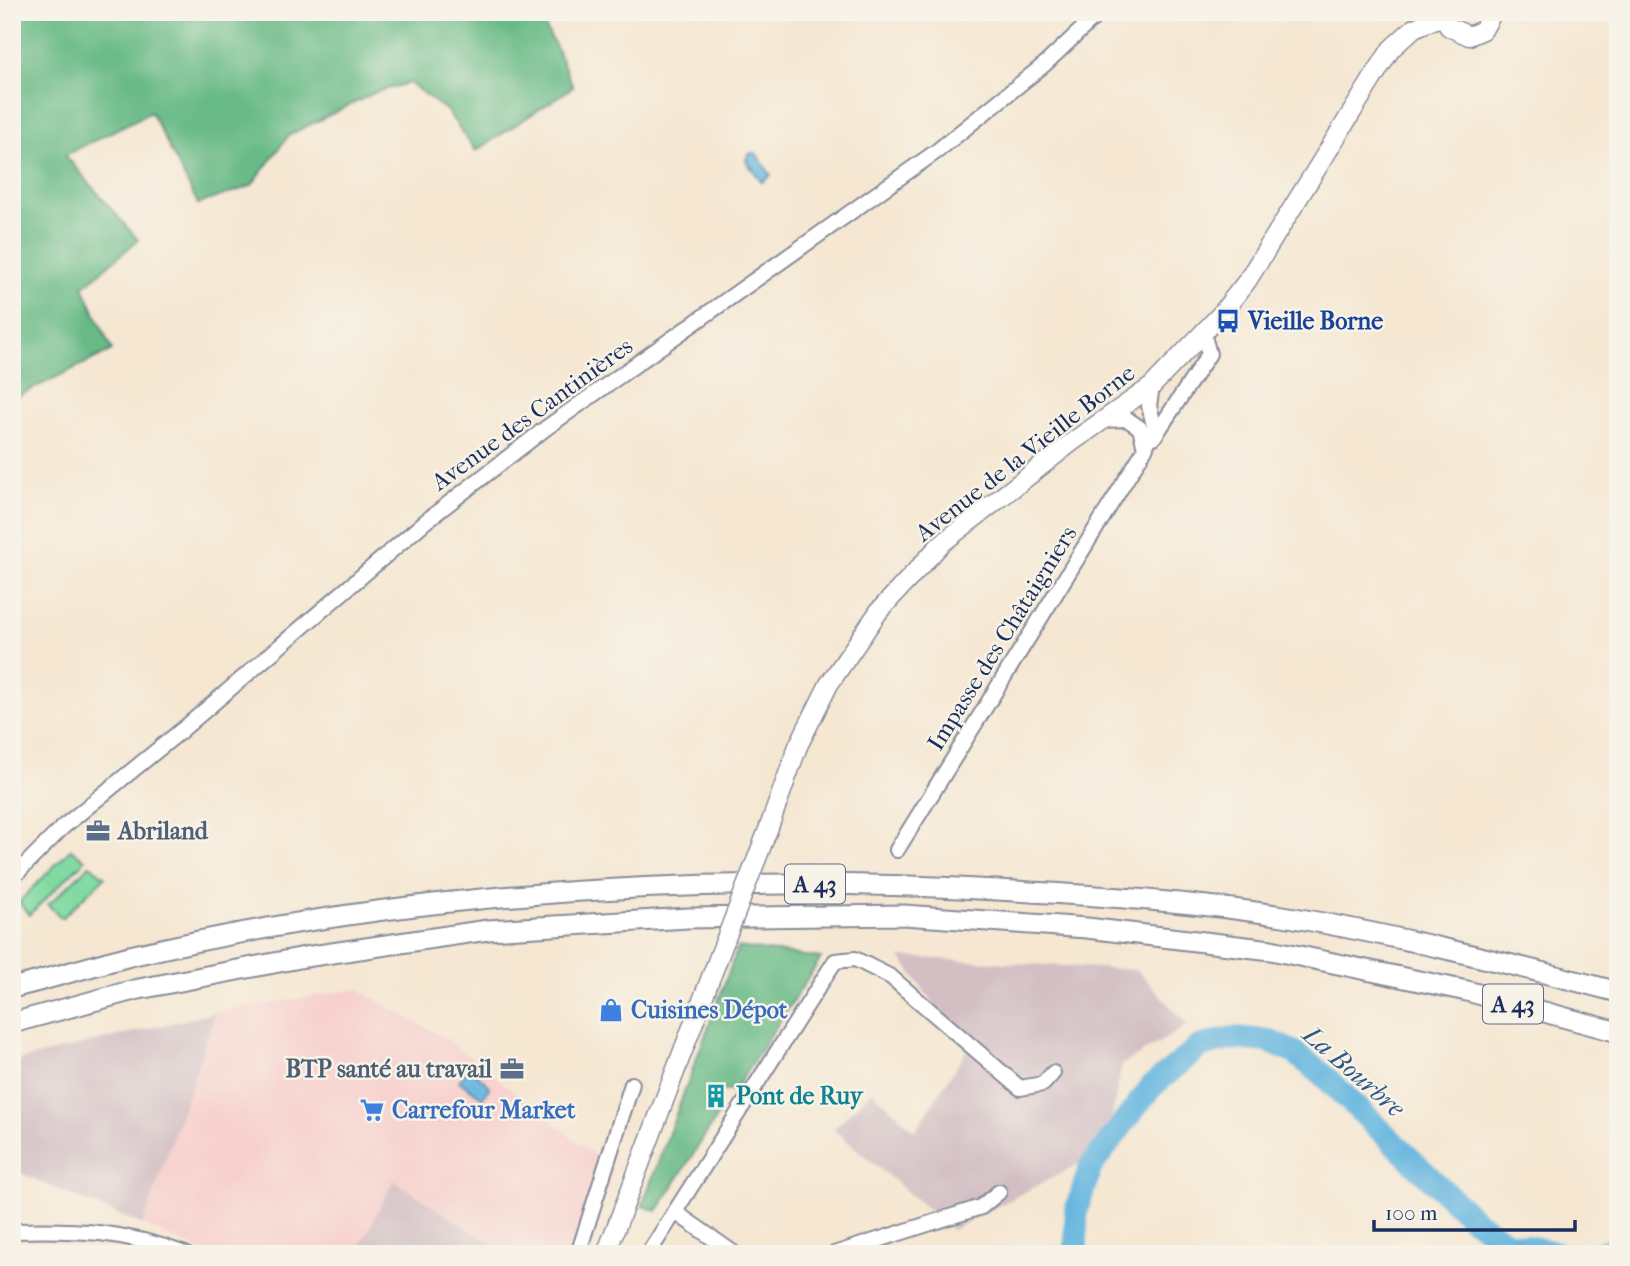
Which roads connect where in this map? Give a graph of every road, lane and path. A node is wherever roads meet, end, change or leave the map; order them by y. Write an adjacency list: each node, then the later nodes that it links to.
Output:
1 (1100, 12): 9 (street, Avenue des Cantinières)
2 (1493, 12): 3 (main road, Avenue de la Vieille Borne)
3 (1443, 14): 4 (main road, Avenue de la Vieille Borne)
4 (1203, 333): 5 (main road, Avenue de la Vieille Borne); 7 (street)
5 (1152, 386): 6 (main road, Avenue de la Vieille Borne); 7 (street, Impasse des Châtaigniers)
6 (1103, 421): 7 (street); 21 (main road, Avenue de la Vieille Borne, bridge)
7 (1145, 449): 8 (street, Impasse des Châtaigniers)
8 (897, 850)
9 (12, 878)
10 (12, 988): 11 (highway, A 43)
11 (1618, 992)
12 (12, 1023): 13 (highway, A 43)
13 (1618, 1032)
14 (1053, 1073): 17 (street)
15 (632, 1084): 20 (street)
16 (999, 1192): 24 (street)
17 (675, 1212): 22 (street); 23 (street)
18 (12, 1231): 19 (street)
19 (185, 1254)
20 (578, 1254)
21 (606, 1254)
22 (648, 1254)
23 (735, 1254)
24 (834, 1254)

